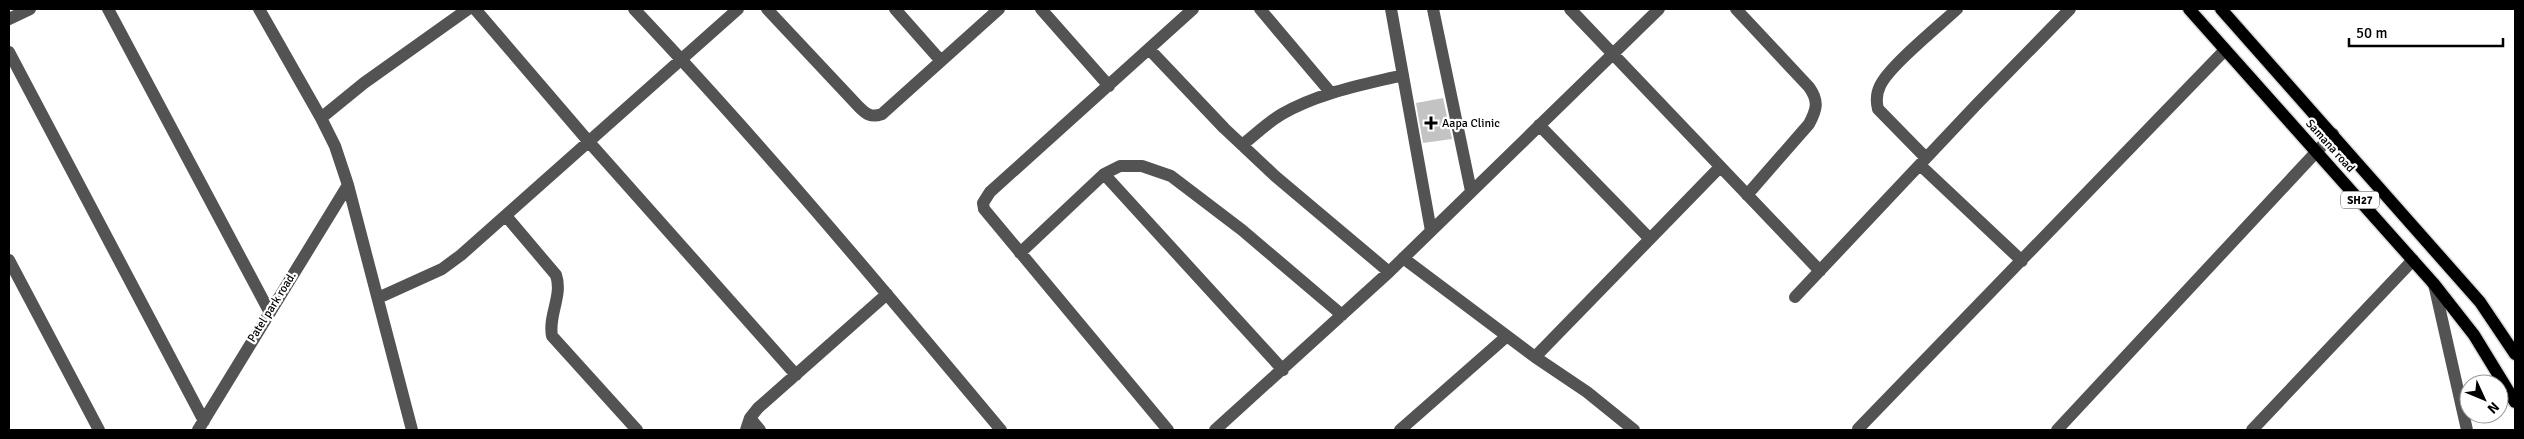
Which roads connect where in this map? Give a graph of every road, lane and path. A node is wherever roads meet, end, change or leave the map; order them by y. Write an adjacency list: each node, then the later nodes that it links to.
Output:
1 (30, 9): 23 (street)
2 (108, 9): 59 (street)
3 (259, 9): 33 (street)
4 (468, 9): 33 (street)
5 (475, 9): 36 (street)
6 (634, 9): 28 (street)
7 (738, 9): 28 (street)
8 (767, 9): 29 (street)
9 (895, 9): 29 (street)
10 (999, 9): 29 (street)
11 (1041, 9): 31 (street)
12 (1260, 9): 32 (street)
13 (1390, 9): 30 (street)
14 (1433, 9): 43 (street)
15 (1570, 9): 27 (street)
16 (1659, 9): 27 (street)
17 (1957, 9): 39 (street)
18 (2070, 9): 39 (street)
19 (2189, 9): 25 (main road, Samana road / SH27)
20 (2221, 9): 35 (main road, Samana road / SH27)
21 (1189, 10): 24 (street)
22 (1741, 10): 44 (street)
23 (9, 19)
24 (1149, 49): 31 (street); 37 (street)
25 (2225, 50): 38 (main road, Samana road / SH27); 52 (street)
26 (9, 52): 68 (street)
27 (1611, 54): 34 (street); 40 (street)
28 (681, 58): 36 (street); 56 (street)
29 (941, 61)
30 (1403, 74): 32 (street); 46 (street)
31 (1109, 86): 48 (street)
32 (1331, 93): 37 (street)
33 (321, 118): 42 (street)
34 (1538, 125): 43 (street); 47 (street)
35 (2333, 134): 38 (street); 62 (main road, Samana road / SH27)
36 (589, 142): 45 (street); 65 (street)
37 (1242, 145): 54 (street)
38 (2315, 151): 51 (main road, Samana road / SH27); 79 (street)
39 (1923, 161): 52 (street); 53 (street)
40 (1720, 167): 44 (street); 47 (street)
41 (1104, 174): 48 (street); 60 (street); 64 (street)
42 (348, 184): 58 (street); 59 (street, Patel park road.)
43 (1471, 192): 46 (street)
44 (1747, 195): 53 (street)
45 (506, 216): 58 (street); 72 (street)
46 (1431, 231): 49 (street)
47 (1650, 239): 63 (street)
48 (1020, 253): 75 (street)
49 (1403, 258): 54 (street); 61 (street)
50 (9, 260): 70 (street)
51 (2414, 260): 55 (main road, Samana road / SH27); 80 (street)
52 (2022, 261): 69 (street)
53 (1820, 271): 57 (street)
54 (1389, 272): 60 (street)
55 (2434, 284): 66 (main road, Samana road / SH27); 81 (street)
56 (887, 294): 65 (street); 74 (street)
57 (1795, 297)
58 (378, 298): 71 (street)
59 (269, 311): 68 (street, Patel park road.)
60 (1342, 315): 64 (street)
61 (1506, 336): 63 (street); 77 (street)
62 (2515, 354)
63 (1535, 357): 78 (street)
64 (1283, 370): 76 (street)
65 (796, 375): 67 (street)
66 (2515, 402)
67 (748, 424): 73 (street)
68 (200, 426)
69 (1858, 429)
70 (99, 430)
71 (412, 430)
72 (637, 430)
73 (760, 430)
74 (1001, 430)
75 (1168, 430)
76 (1215, 430)
77 (1400, 430)
78 (1634, 430)
79 (2057, 430)
80 (2252, 430)
81 (2467, 430)

